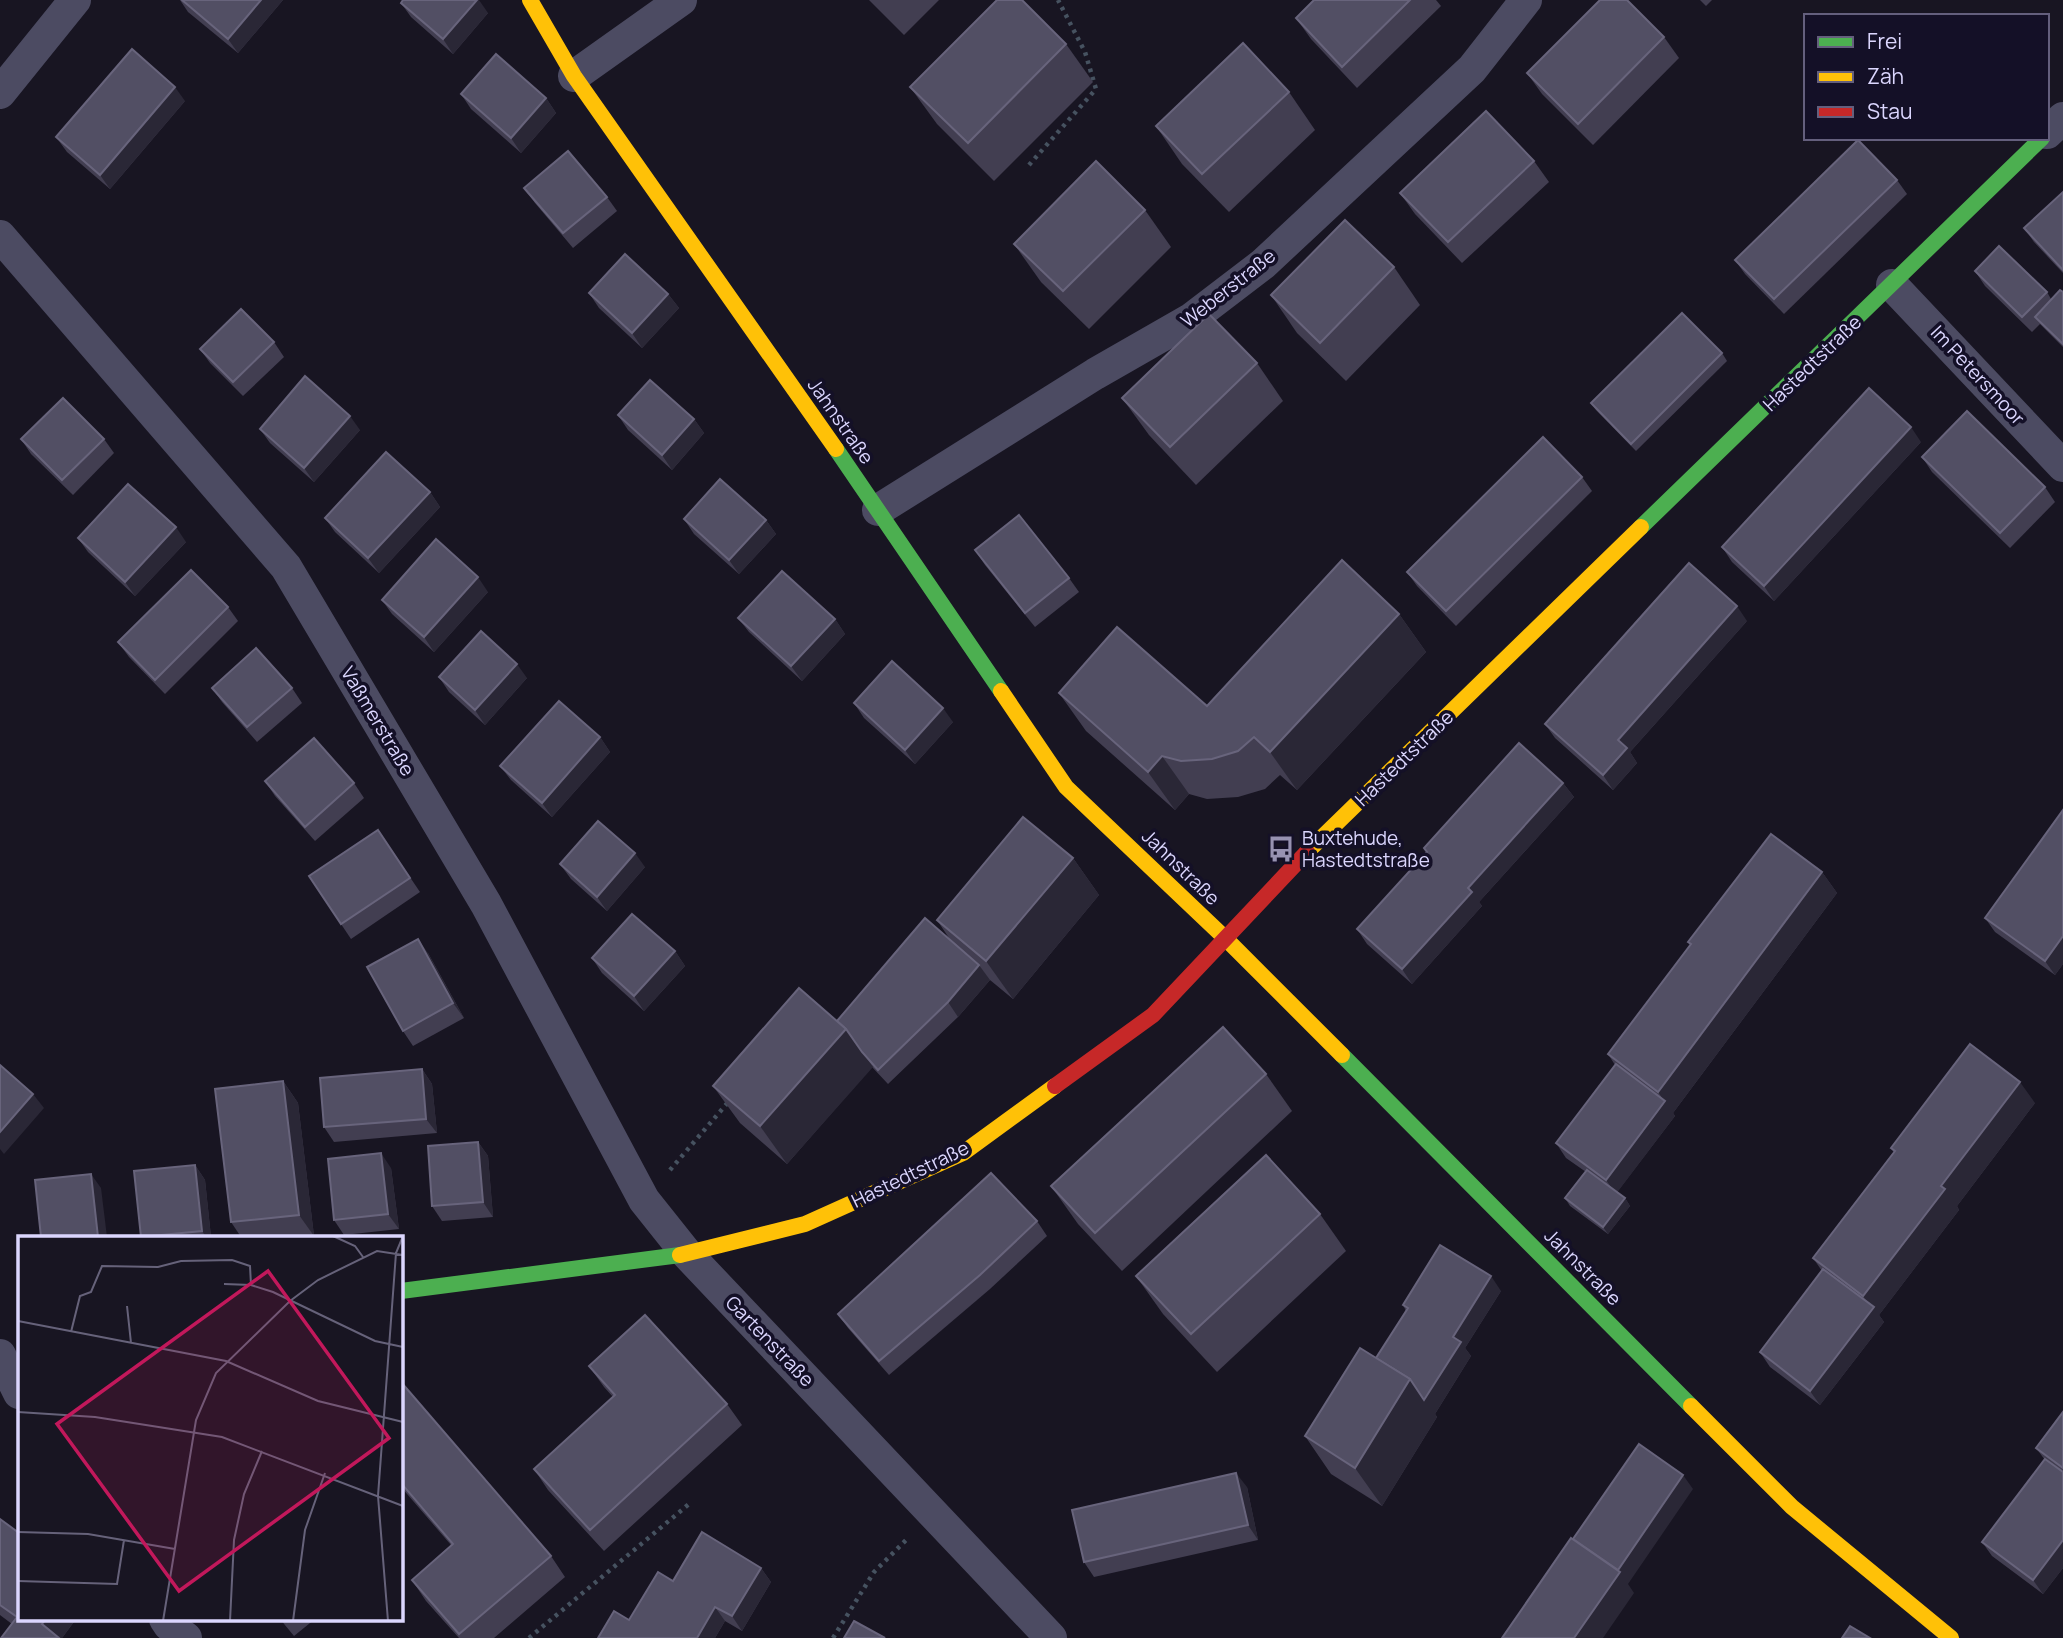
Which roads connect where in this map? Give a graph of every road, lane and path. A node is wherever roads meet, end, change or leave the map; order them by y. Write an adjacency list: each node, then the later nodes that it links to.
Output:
1 (75, 0): 7 (street)
2 (530, 0): 6 (street, Jahnstraße)
3 (681, 0): 6 (street)
4 (1058, 0): 11 (path)
5 (1526, 0): 15 (street, Weberstraße)
6 (574, 76): 15 (street, Jahnstraße)
7 (0, 93)
8 (2063, 118): 9 (street)
9 (2049, 132)
10 (2040, 140): 13 (street, Hastedtstraße)
11 (1029, 165)
12 (0, 236): 18 (street, Vaßmerstraße)
13 (1892, 285): 14 (street, Im Petersmoor); 16 (street, Hastedtstraße)
14 (2063, 466)
15 (878, 510): 16 (street, Jahnstraße)
16 (1225, 938): 19 (street, Hastedtstraße); 30 (street, Jahnstraße)
17 (732, 1098): 18 (path)
18 (644, 1200): 19 (street, Vaßmerstraße)
19 (687, 1254): 20 (street); 26 (street, Gartenstraße)
20 (402, 1291)
21 (18, 1341): 22 (street)
22 (0, 1343)
23 (0, 1355): 24 (street)
24 (18, 1391)
25 (689, 1504): 27 (path)
26 (933, 1513): 28 (path); 29 (street, Gartenstraße)
27 (529, 1638)
28 (833, 1638)
29 (1051, 1638)
30 (1951, 1638)

